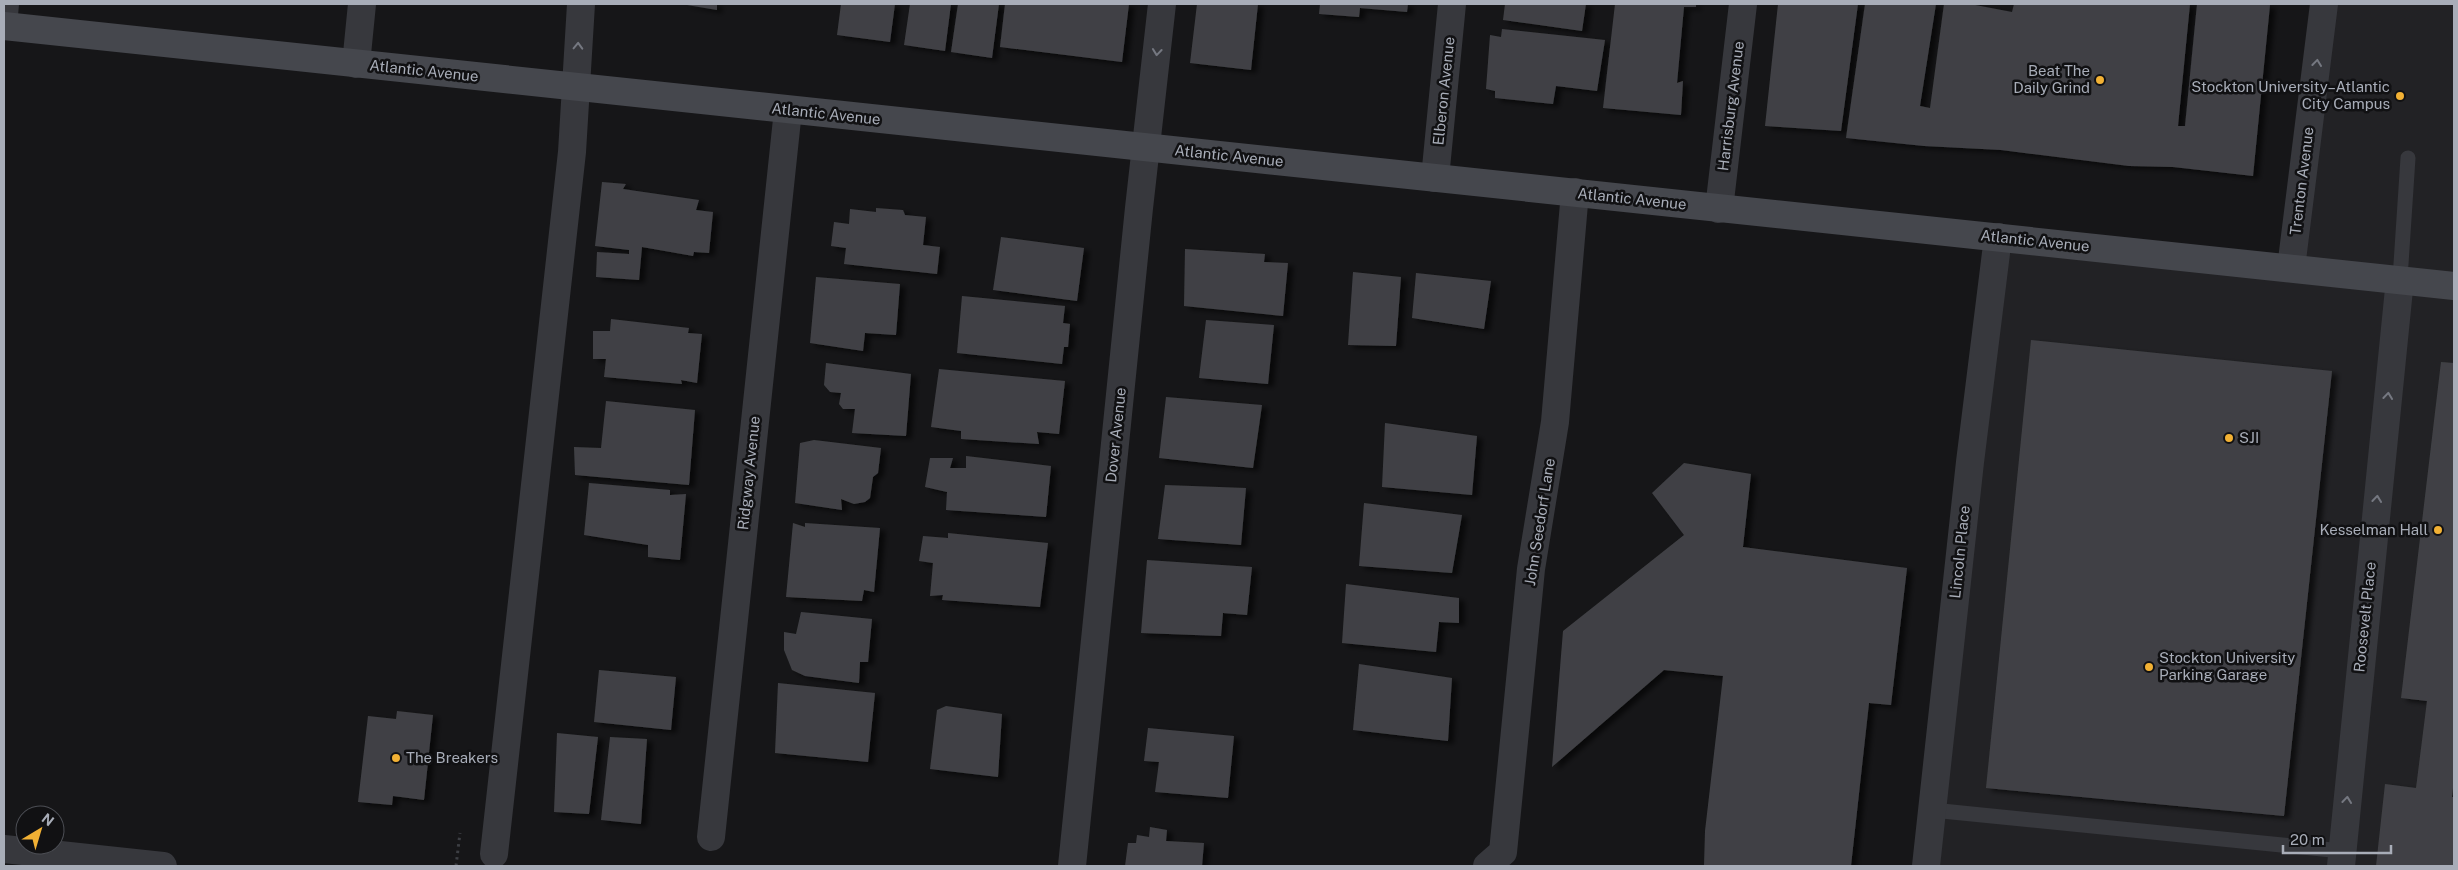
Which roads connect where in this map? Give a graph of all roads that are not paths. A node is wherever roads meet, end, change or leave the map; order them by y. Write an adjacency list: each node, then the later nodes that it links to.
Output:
1 (5, 4): 8 (street)
2 (362, 4): 10 (street)
3 (581, 4): 11 (street, one-way to 3)
4 (1162, 4): 13 (street, Dover Avenue, one-way to 13)
5 (1452, 4): 15 (street, Elberon Avenue)
6 (1743, 4): 17 (street, Harrisburg Avenue)
7 (2324, 4): 19 (street, Trenton Avenue, one-way to 7)
8 (4, 15)
9 (4, 26): 10 (main road, Atlantic Avenue)
10 (356, 64): 11 (main road, Atlantic Avenue)
11 (577, 88): 12 (main road, Atlantic Avenue); 25 (street)
12 (788, 110): 13 (main road, Atlantic Avenue); 23 (street, Ridgway Avenue)
13 (1146, 147): 15 (main road, Atlantic Avenue); 29 (street, Dover Avenue)
14 (2408, 158): 20 (lane)
15 (1435, 178): 16 (main road, Atlantic Avenue)
16 (1576, 192): 17 (main road, Atlantic Avenue); 27 (street, John Seedorf Lane)
17 (1719, 209): 18 (main road, Atlantic Avenue)
18 (1998, 237): 19 (main road, Atlantic Avenue); 22 (street, Lincoln Place)
19 (2291, 268): 20 (main road, Atlantic Avenue)
20 (2400, 279): 21 (main road, Atlantic Avenue); 26 (street, Roosevelt Place, one-way to 20)
21 (2454, 286)
22 (1932, 810): 26 (lane); 30 (street, Lincoln Place)
23 (711, 837)
24 (4, 849): 28 (street)
25 (494, 854)
26 (2341, 858)
27 (1495, 859)
28 (163, 866)
29 (1072, 866)
30 (1926, 866)

